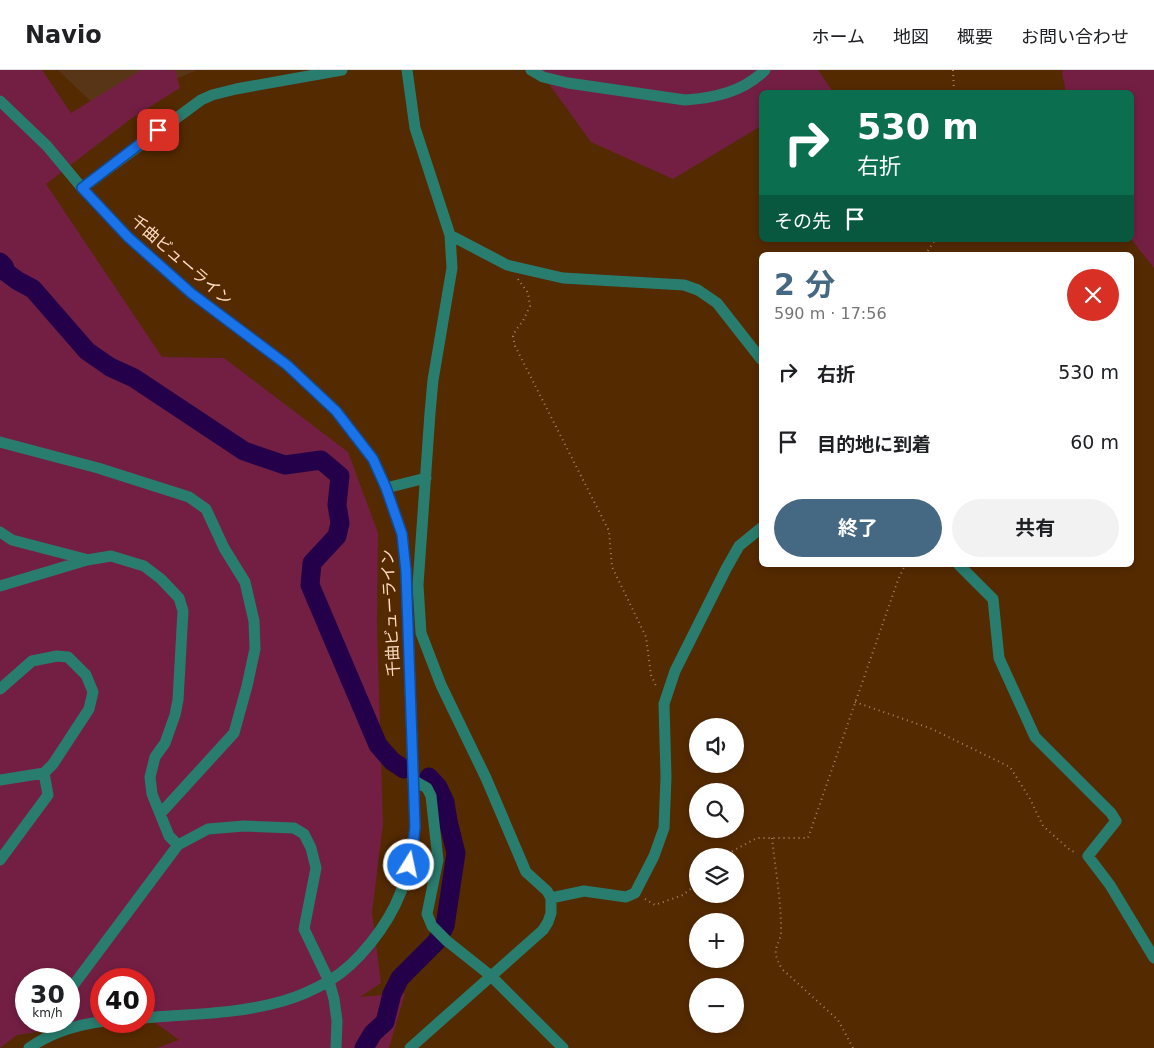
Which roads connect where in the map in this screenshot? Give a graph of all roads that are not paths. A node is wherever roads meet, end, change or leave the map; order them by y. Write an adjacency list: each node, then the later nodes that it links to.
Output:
1 (342, 70): 6 (street)
2 (407, 70): 7 (street)
3 (531, 70): 4 (street)
4 (764, 70)
5 (0, 101): 6 (street, 千曲ビューライン)
6 (82, 188): 11 (street, 千曲ビューライン)
7 (450, 235): 8 (street); 10 (street)
8 (759, 356)
9 (0, 442): 21 (street)
10 (426, 478): 11 (street); 24 (street)
11 (386, 488): 20 (street, 千曲ビューライン)
12 (759, 530): 24 (street)
13 (0, 532): 14 (street)
14 (87, 560): 16 (street); 21 (street)
15 (961, 567): 25 (street)
16 (0, 586)
17 (0, 689): 18 (street)
18 (44, 773): 19 (street); 23 (street)
19 (0, 780)
20 (413, 780): 27 (street); 28 (street, 千曲ビューライン)
21 (160, 814): 22 (street)
22 (178, 845): 26 (street); 28 (street)
23 (0, 860)
24 (551, 898): 27 (street)
25 (1154, 958)
26 (80, 976)
27 (491, 976): 33 (street); 34 (street)
28 (329, 981): 29 (street, 千曲ビューライン); 32 (street)
29 (155, 1017)
30 (52, 1033): 31 (street)
31 (28, 1048)
32 (336, 1048)
33 (410, 1048)
34 (563, 1048)

